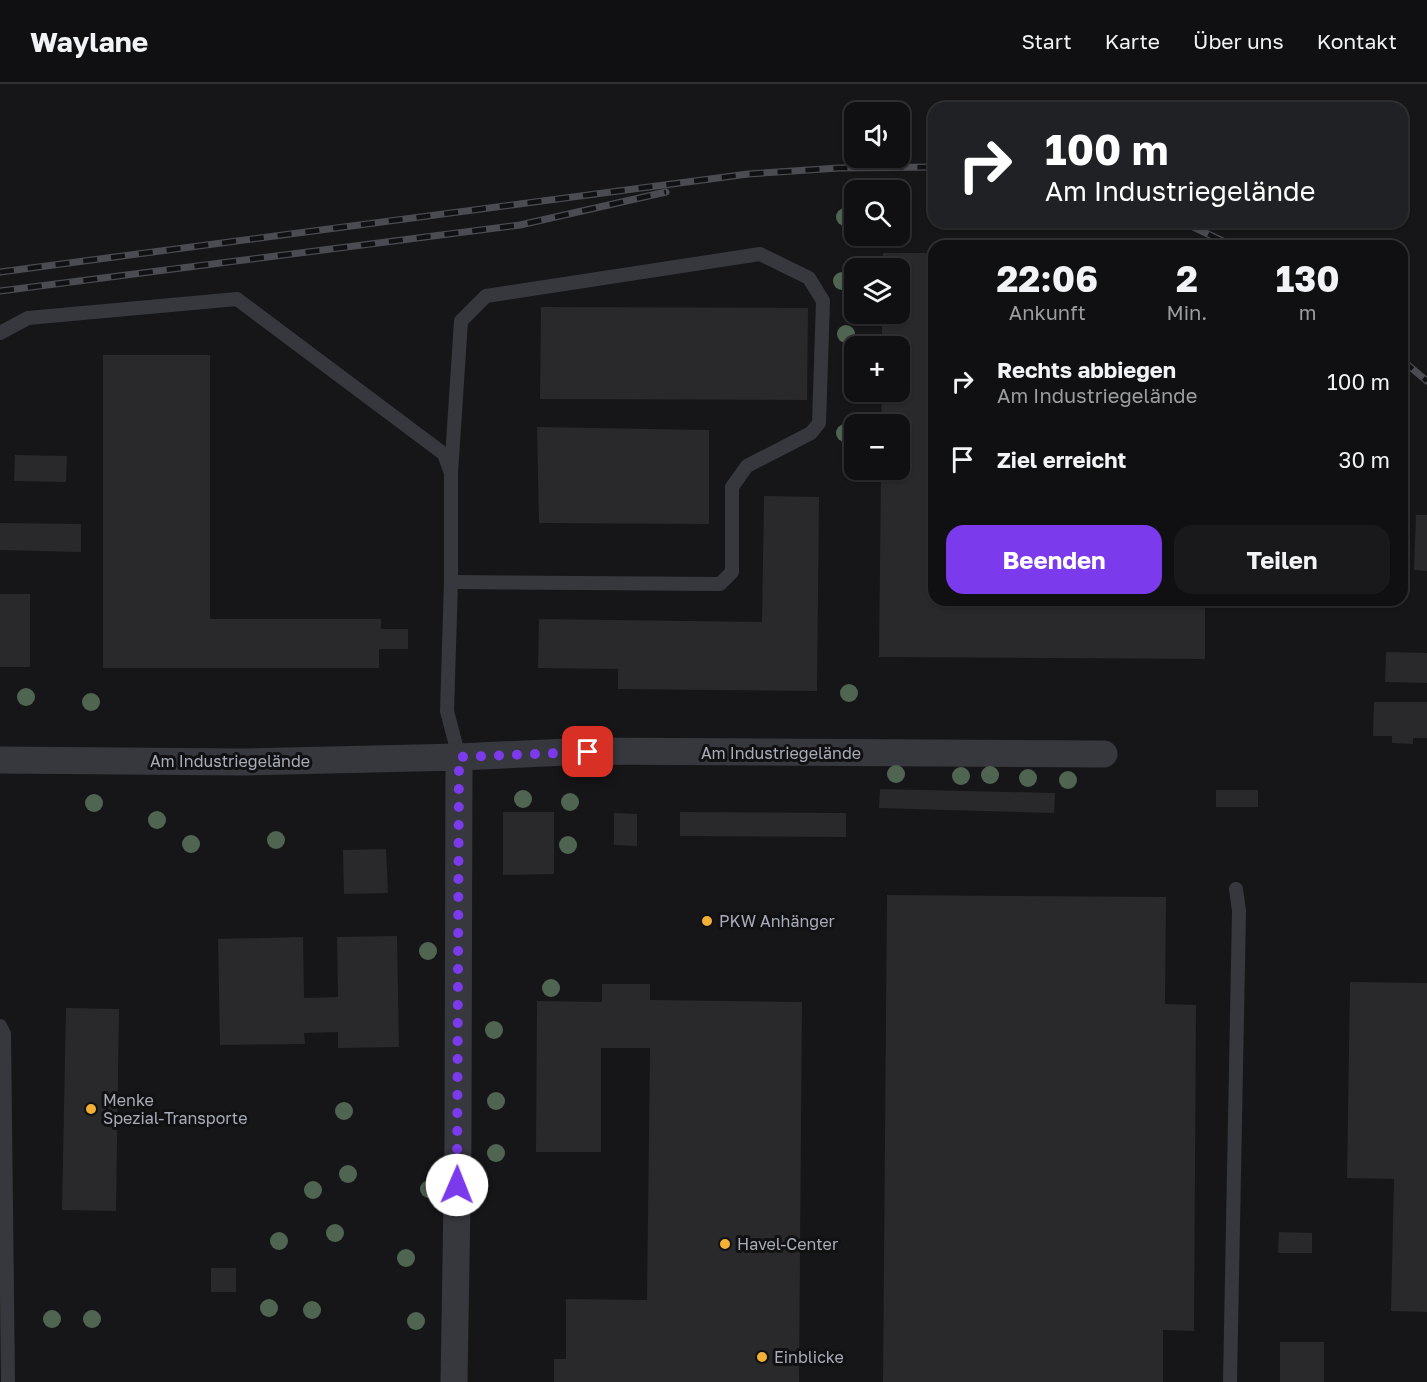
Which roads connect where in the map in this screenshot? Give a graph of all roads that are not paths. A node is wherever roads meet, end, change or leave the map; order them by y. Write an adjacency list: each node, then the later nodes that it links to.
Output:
1 (0, 333): 2 (lane)
2 (451, 473): 3 (lane); 3 (lane)
3 (451, 582): 5 (lane)
4 (1104, 754): 5 (street, Am Industriegelände)
5 (459, 757): 6 (street, Am Industriegelände); 10 (street)
6 (0, 760)
7 (1236, 889): 11 (lane)
8 (0, 1026): 9 (lane)
9 (8, 1382)
10 (454, 1382)
11 (1230, 1382)

